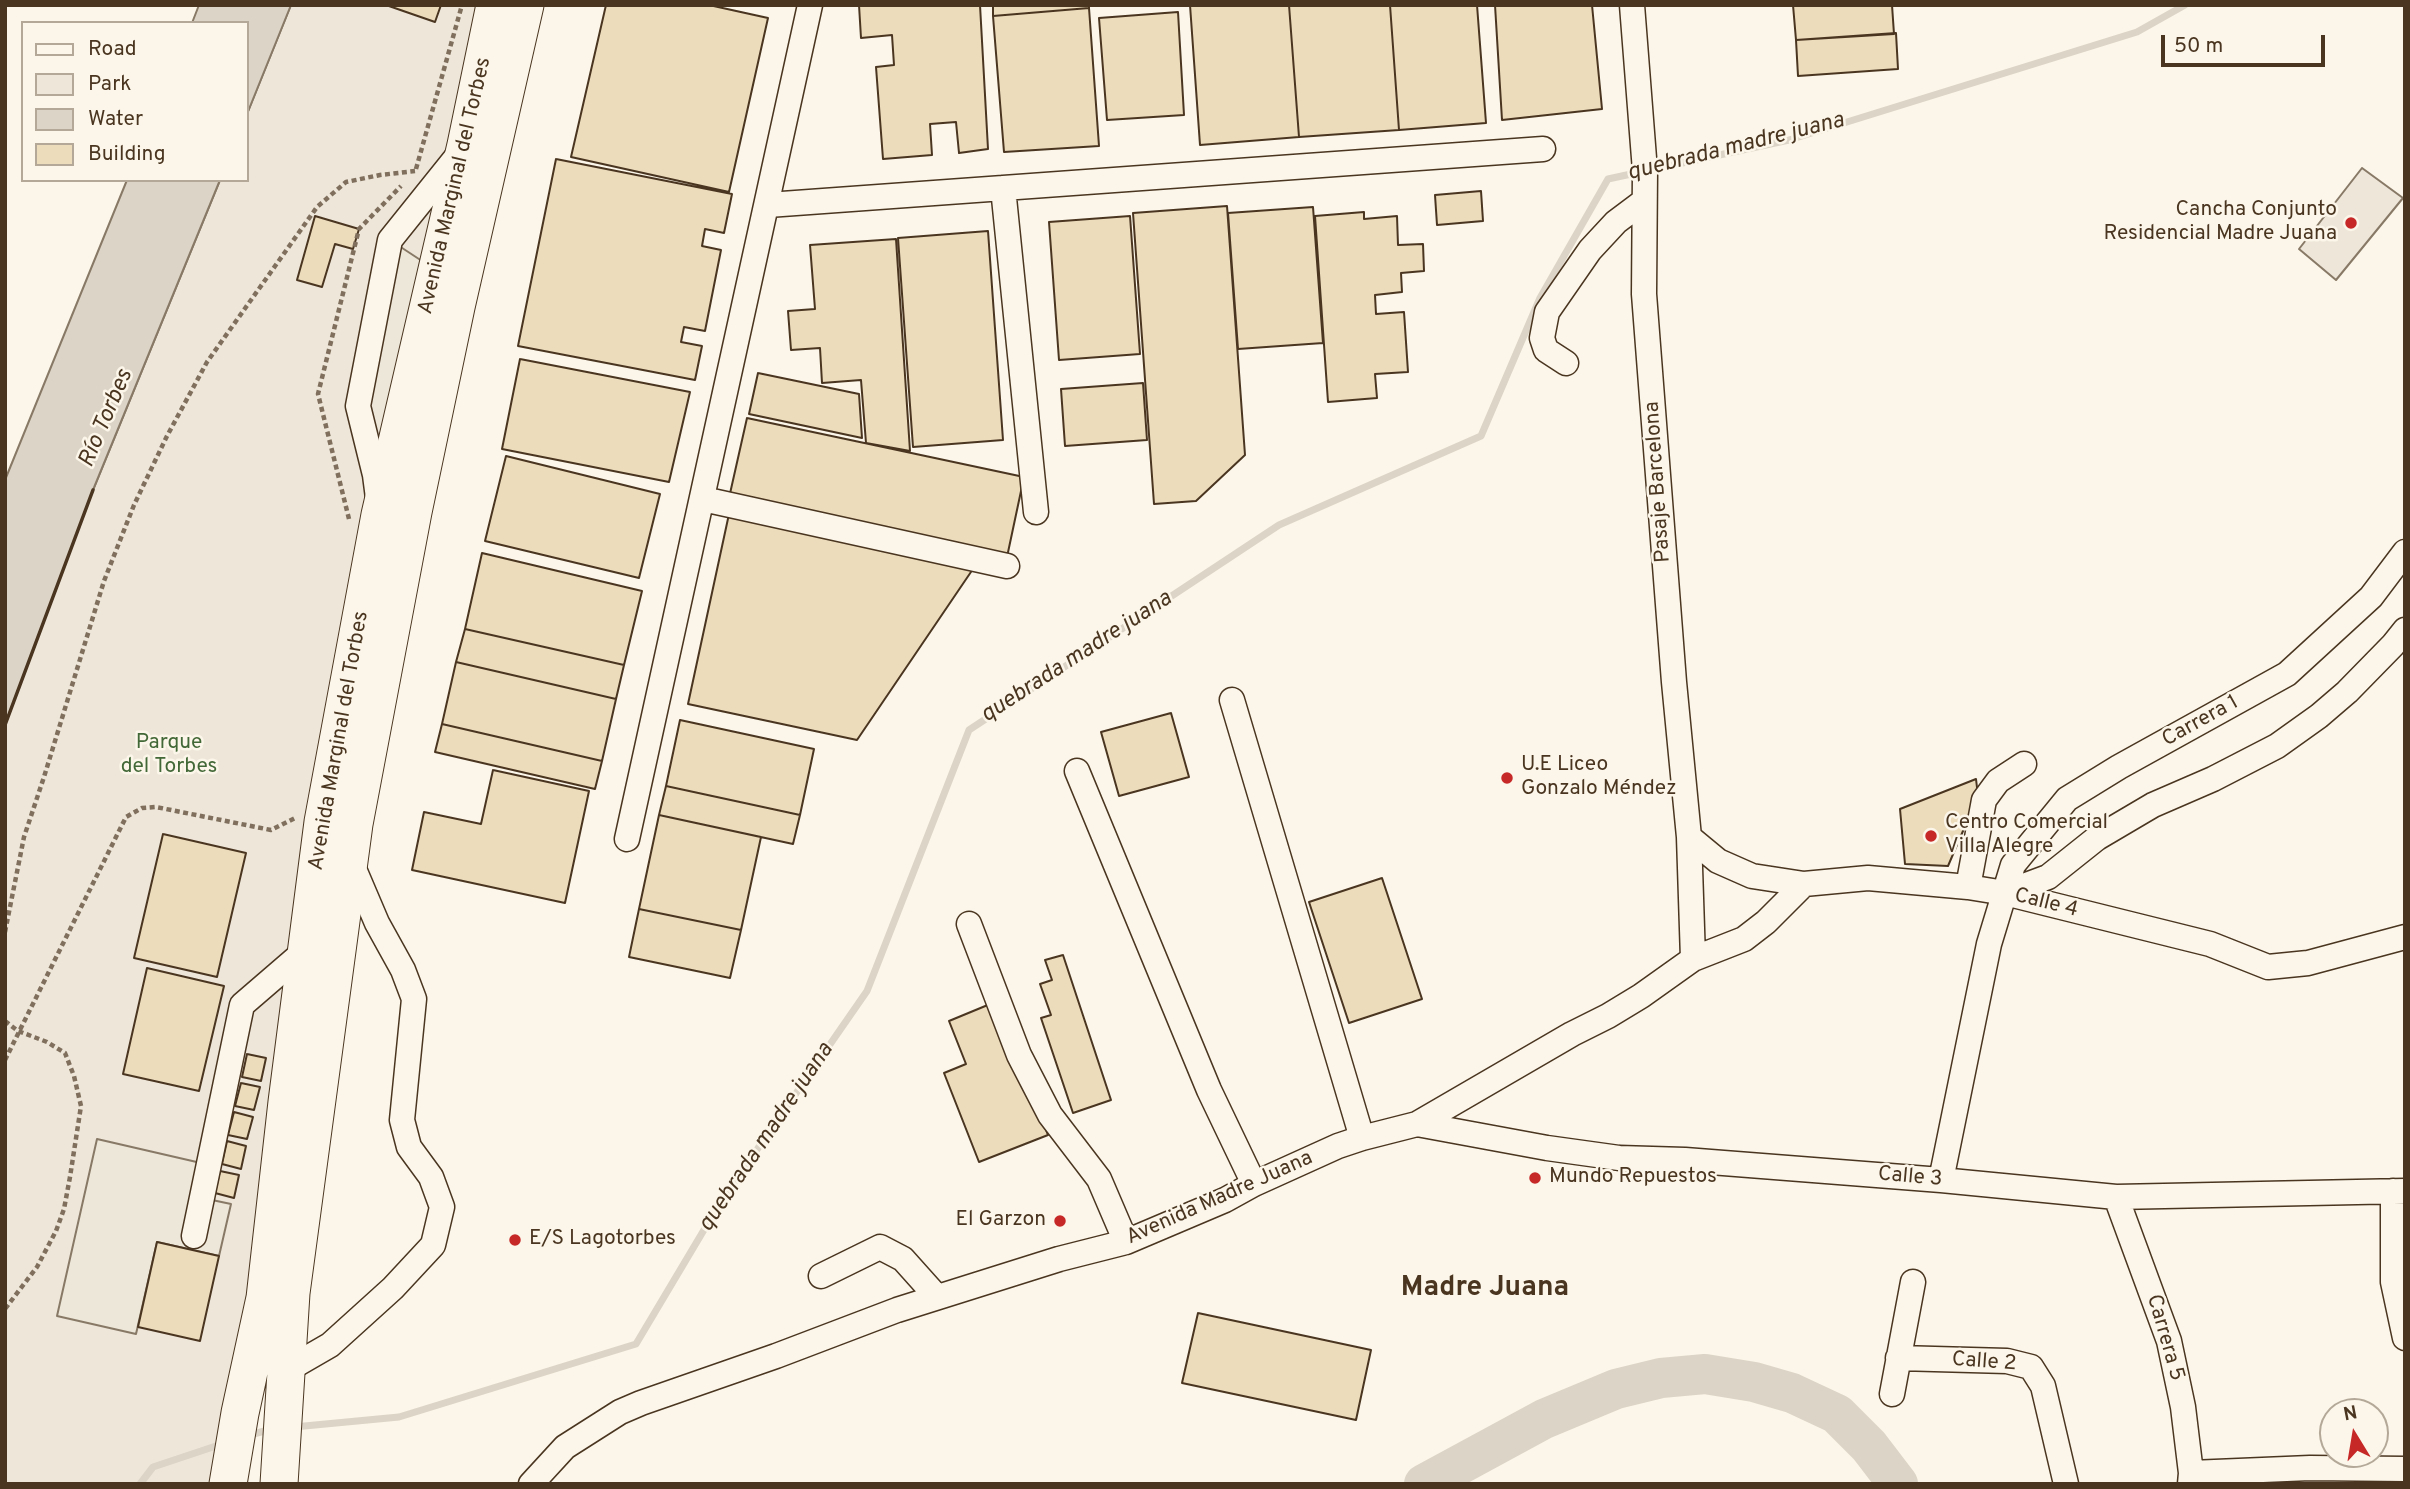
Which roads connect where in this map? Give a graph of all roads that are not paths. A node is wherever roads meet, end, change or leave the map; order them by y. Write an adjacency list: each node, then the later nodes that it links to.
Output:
1 (495, 5): 5 (highway, Avenida Marginal del Torbes)
2 (525, 5): 22 (highway, Avenida Marginal del Torbes)
3 (810, 5): 9 (street)
4 (1632, 5): 8 (street, Pasaje Barcelona)
5 (466, 145): 13 (highway, Avenida Marginal del Torbes); 13 (street)
6 (1544, 149): 7 (street)
7 (1003, 188): 9 (street); 12 (street)
8 (1644, 201): 10 (street); 20 (street, Pasaje Barcelona)
9 (768, 205): 11 (street)
10 (1566, 363)
11 (703, 499): 15 (street); 21 (street)
12 (1036, 512)
13 (365, 520): 28 (highway, Avenida Marginal del Torbes)
14 (2405, 552): 25 (street, Carrera 1)
15 (1007, 566)
16 (2405, 630): 25 (street)
17 (1232, 700): 31 (street)
18 (2024, 764): 24 (street)
19 (1077, 771): 33 (street)
20 (1689, 837): 23 (street, Calle 4); 29 (street, Pasaje Barcelona)
21 (627, 839)
22 (349, 857): 43 (highway, Avenida Marginal del Torbes); 43 (street)
23 (1804, 884): 24 (street, Calle 4); 29 (street, Avenida Madre Juana)
24 (1968, 887): 25 (street, Calle 4)
25 (2005, 893): 27 (street, Calle 4); 32 (street, Carrera 1)
26 (969, 924): 37 (street)
27 (2405, 937)
28 (307, 949): 36 (street); 46 (highway, Avenida Marginal del Torbes)
29 (1693, 959): 30 (street, Avenida Madre Juana)
30 (1418, 1124): 31 (street, Avenida Madre Juana); 32 (street, Calle 3)
31 (1362, 1138): 33 (street, Avenida Madre Juana)
32 (1941, 1180): 35 (street, Calle 3)
33 (1255, 1184): 37 (street, Avenida Madre Juana)
34 (2399, 1191): 35 (street, Calle 3); 41 (street)
35 (2116, 1197): 48 (street, Carrera 5)
36 (194, 1236)
37 (1126, 1242): 40 (street, Avenida Madre Juana)
38 (821, 1276): 40 (street)
39 (1913, 1282): 42 (street)
40 (937, 1297): 49 (street, Avenida Madre Juana)
41 (2405, 1338)
42 (1898, 1358): 44 (street); 50 (street, Calle 2)
43 (285, 1371): 47 (highway, Avenida Marginal del Torbes)
44 (1892, 1394)
45 (2405, 1469): 48 (street)
46 (227, 1476): 47 (highway)
47 (283, 1476)
48 (2191, 1479)
49 (531, 1484)
50 (2066, 1484)

